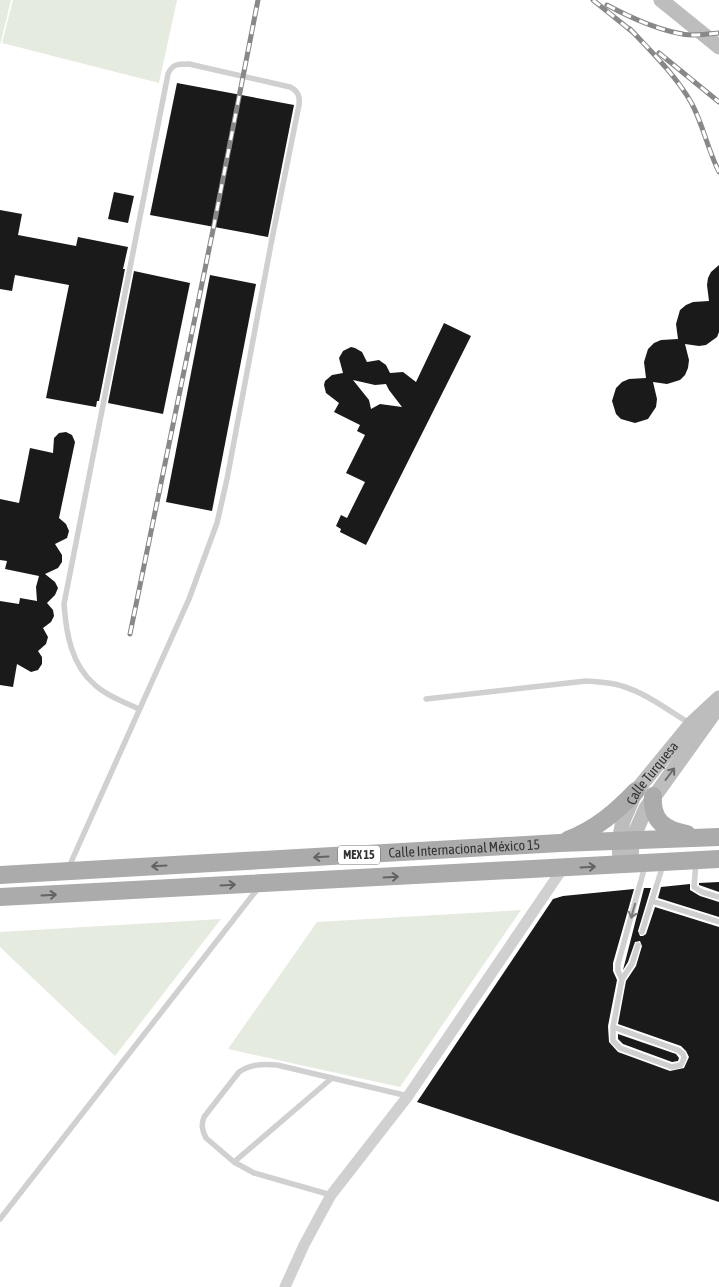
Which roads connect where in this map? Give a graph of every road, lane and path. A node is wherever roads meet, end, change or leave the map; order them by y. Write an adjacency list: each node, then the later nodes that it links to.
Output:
1 (661, 0): 2 (street)
2 (719, 47)
3 (719, 698): 7 (street, Calle Turquesa)
4 (426, 699): 7 (lane)
5 (719, 705): 7 (street, Calle Turquesa)
6 (139, 709): 6 (lane); 18 (lane)
7 (696, 728): 8 (street, Calle Turquesa); 9 (street, Calle Turquesa, one-way to 7)
8 (636, 790): 11 (street, Calle Turquesa); 12 (main road)
9 (653, 796): 10 (main road); 11 (street, Calle Turquesa)
10 (713, 837): 11 (main road, Calle Internacional México 15 / MEX 15)
11 (626, 841): 12 (main road, Calle Internacional México 15 / MEX 15); 16 (street, Calle Turquesa)
12 (560, 843): 18 (main road, Calle Internacional México 15 / MEX 15, one-way to 18)
13 (719, 859): 14 (main road, Calle Internacional México 15 / MEX 15)
14 (696, 861): 15 (main road, Calle Internacional México 15 / MEX 15); 22 (lane)
15 (663, 863): 16 (main road, Calle Internacional México 15 / MEX 15); 23 (lane)
16 (632, 864): 17 (main road, Calle Internacional México 15 / MEX 15, one-way to 16); 27 (lane, one-way to 27)
17 (563, 868): 20 (main road, Calle Internacional México 15 / MEX 15, one-way to 17); 30 (street)
18 (67, 871): 19 (main road, Calle Internacional México 15 / MEX 15)
19 (0, 874)
20 (261, 884): 21 (main road, Calle Internacional México 15 / MEX 15, one-way to 20); 33 (lane)
21 (0, 897)
22 (719, 897)
23 (652, 901): 24 (lane); 25 (lane)
24 (719, 922)
25 (642, 932)
26 (638, 945): 27 (lane)
27 (622, 979): 28 (lane)
28 (613, 1027): 28 (lane)
29 (332, 1078): 30 (lane); 31 (lane); 31 (lane)
30 (408, 1096): 32 (street)
31 (234, 1162): 32 (lane)
32 (331, 1195): 34 (street)
33 (0, 1219)
34 (285, 1287)

